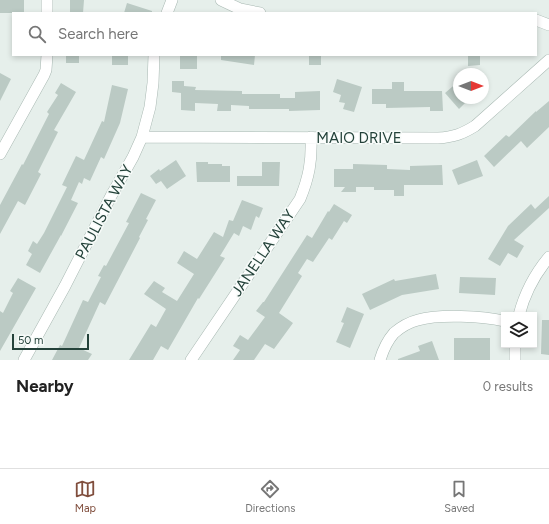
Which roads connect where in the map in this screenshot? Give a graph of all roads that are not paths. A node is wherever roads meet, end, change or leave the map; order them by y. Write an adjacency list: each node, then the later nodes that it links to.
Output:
1 (47, 0): 4 (street)
2 (172, 0): 5 (street)
3 (221, 0): 6 (street)
4 (47, 12)
5 (166, 12)
6 (255, 12)
7 (537, 20): 8 (street)
8 (549, 25)
9 (47, 56): 14 (street)
10 (154, 56): 12 (street, PAULISTA WAY)
11 (549, 60): 13 (street, MAIO DRIVE)
12 (142, 137): 13 (street, MAIO DRIVE); 19 (street, PAULISTA WAY)
13 (312, 138): 20 (street, JANELLA WAY)
14 (0, 154)
15 (549, 257): 16 (street)
16 (520, 312)
17 (501, 321): 21 (street)
18 (515, 348): 22 (street)
19 (24, 360)
20 (191, 360)
21 (380, 360)
22 (515, 360)

